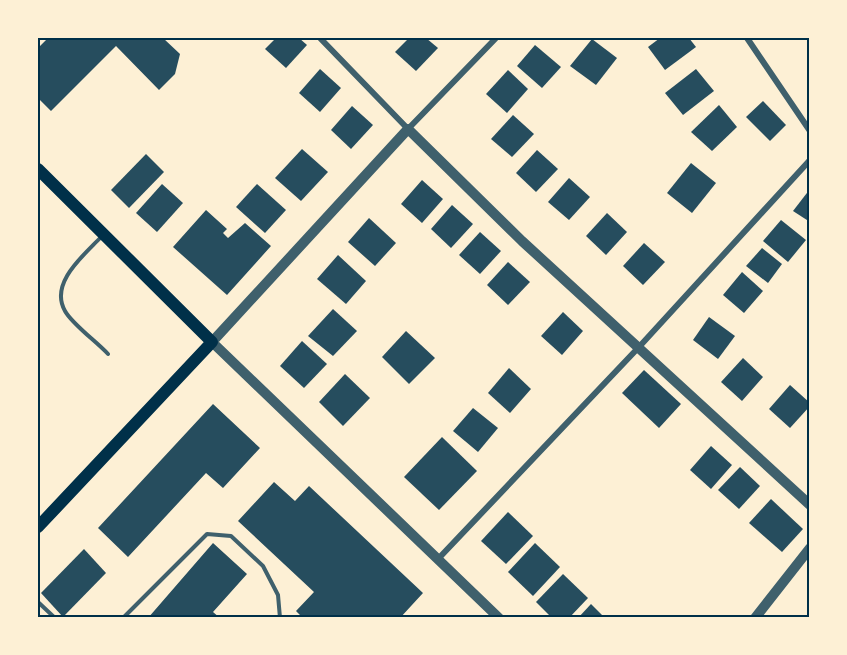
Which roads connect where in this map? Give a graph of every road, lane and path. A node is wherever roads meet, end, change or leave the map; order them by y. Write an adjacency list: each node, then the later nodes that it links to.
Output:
1 (320, 38): 4 (street)
2 (496, 38): 4 (street)
3 (747, 38): 5 (street)
4 (408, 129): 9 (street); 10 (street)
5 (810, 131)
6 (810, 160): 10 (street)
7 (38, 169): 8 (main road)
8 (104, 234): 9 (main road); 11 (lane)
9 (212, 342): 13 (main road); 15 (street)
10 (639, 347): 12 (street); 15 (street)
11 (108, 354)
12 (810, 505)
13 (38, 527)
14 (810, 548): 21 (street)
15 (439, 558): 20 (street)
16 (38, 602): 17 (lane)
17 (55, 618)
18 (123, 618): 19 (lane)
19 (280, 618)
20 (499, 618)
21 (755, 618)

